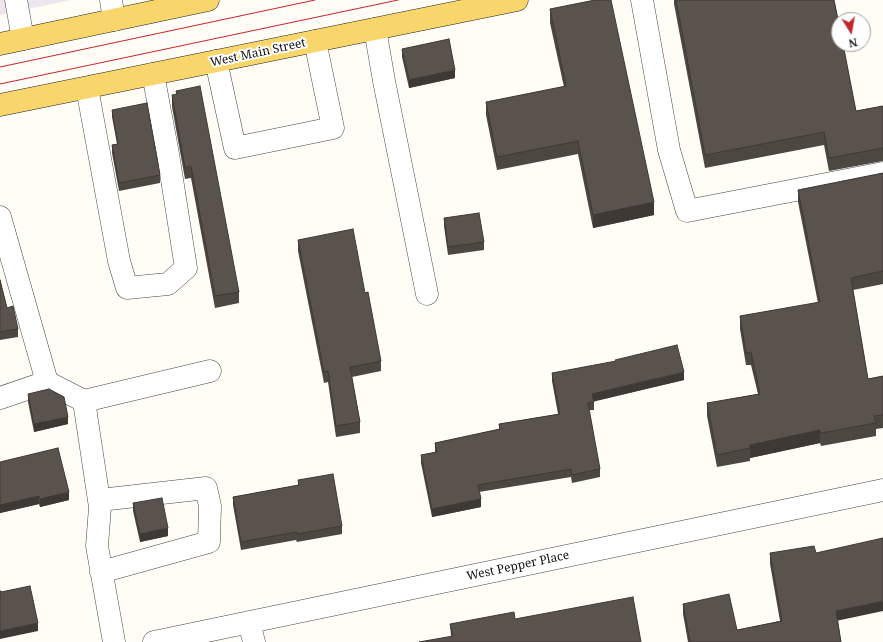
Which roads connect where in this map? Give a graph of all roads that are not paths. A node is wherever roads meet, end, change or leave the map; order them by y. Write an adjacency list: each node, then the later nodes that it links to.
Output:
1 (16, 0): 7 (street)
2 (208, 0): 5 (main road)
3 (516, 0): 6 (main road, West Main Street)
4 (642, 0): 14 (street)
5 (112, 10): 7 (main road)
6 (375, 29): 8 (main road, West Main Street); 16 (street)
7 (23, 39): 9 (main road)
8 (315, 41): 10 (main road, West Main Street); 10 (street)
9 (0, 44)
10 (216, 61): 11 (main road, West Main Street)
11 (152, 74): 12 (main road, West Main Street); 12 (street)
12 (87, 88): 13 (main road, West Main Street)
13 (0, 105)
14 (883, 173)
15 (0, 217): 18 (street)
16 (427, 294)
17 (210, 371): 20 (street)
18 (47, 382): 19 (street); 20 (street)
19 (0, 398)
20 (84, 401): 22 (street)
21 (883, 490): 24 (street, West Pepper Place)
22 (100, 500): 23 (street); 23 (street)
23 (101, 572): 25 (street)
24 (251, 632): 26 (street, West Pepper Place)
25 (114, 642)
26 (154, 642)

